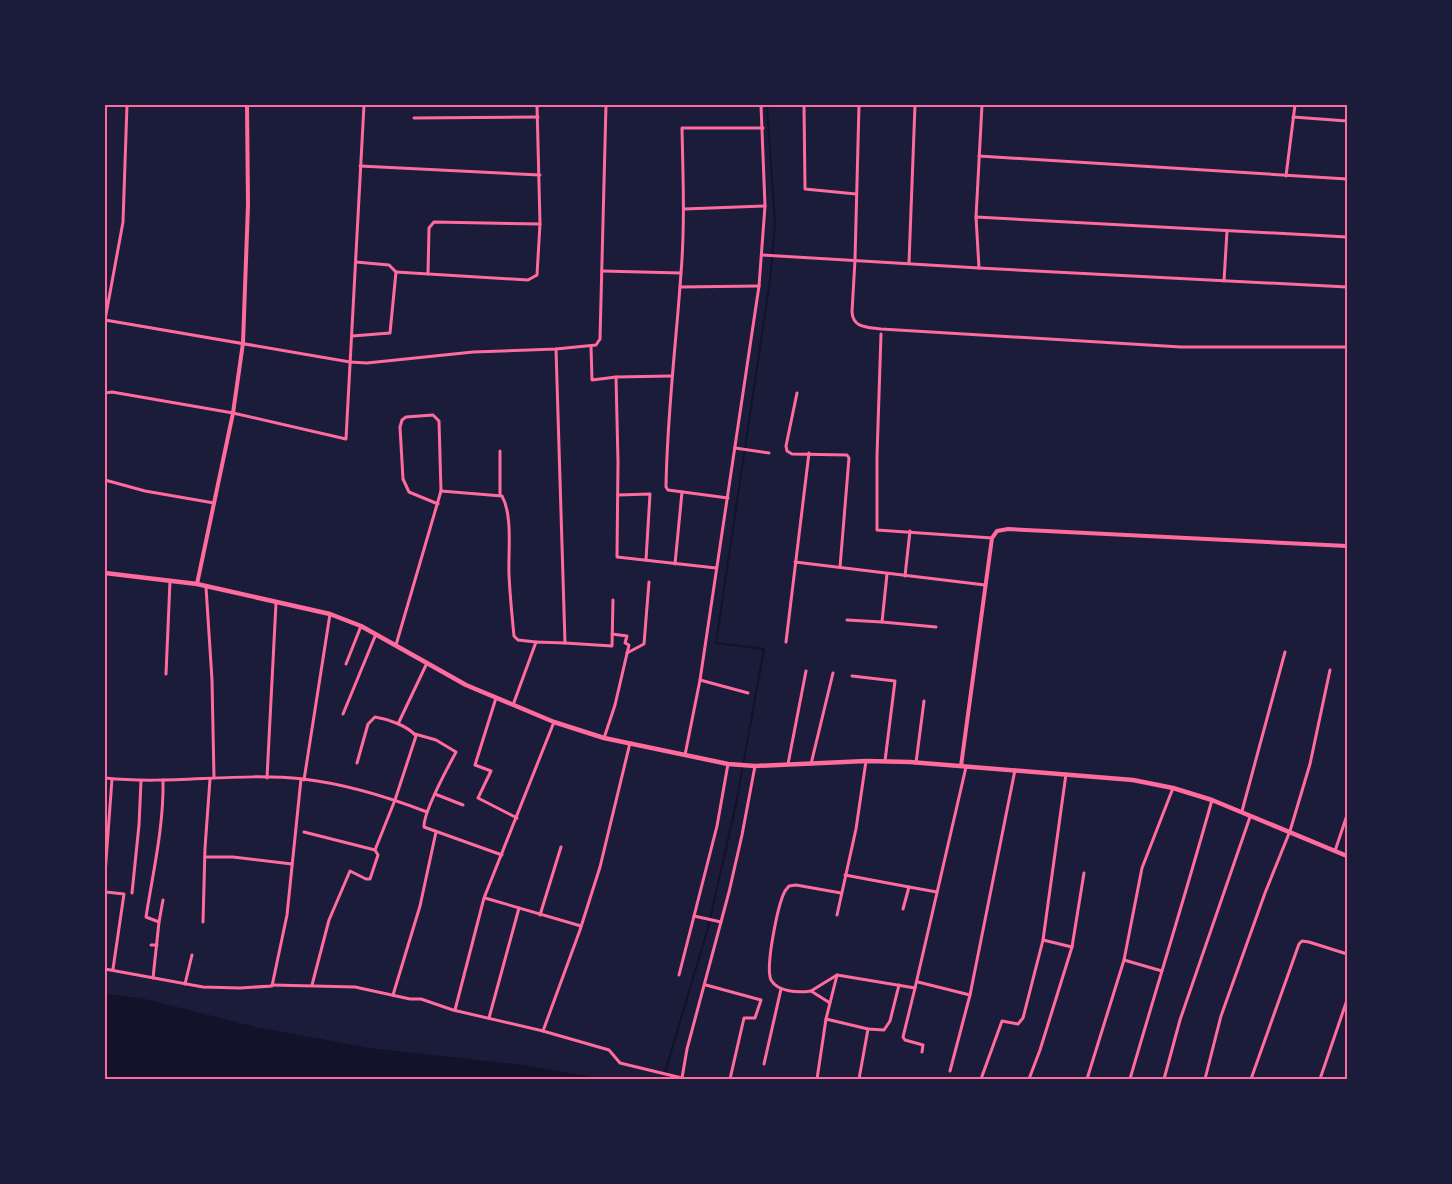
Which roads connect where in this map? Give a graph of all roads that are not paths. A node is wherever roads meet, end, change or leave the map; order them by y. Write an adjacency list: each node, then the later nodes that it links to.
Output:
1 (126, 105): 42 (street)
2 (247, 105): 45 (street)
3 (364, 105): 18 (street)
4 (537, 105): 12 (street)
5 (606, 105): 34 (street)
6 (761, 105): 16 (street)
7 (804, 105): 22 (street)
8 (859, 105): 22 (street)
9 (915, 105): 32 (street)
10 (982, 105): 17 (street)
11 (1295, 105): 13 (street)
12 (538, 117): 14 (street); 19 (street)
13 (1293, 117): 15 (street); 20 (street)
14 (414, 118)
15 (1347, 121)
16 (763, 128): 23 (street); 24 (street)
17 (979, 156): 20 (street); 25 (street)
18 (360, 166): 19 (street); 31 (street)
19 (540, 175): 26 (street)
20 (1286, 176): 21 (street)
21 (1347, 179)
22 (856, 194): 30 (street)
23 (765, 206): 24 (street); 29 (street)
24 (684, 209): 36 (street)
25 (976, 217): 27 (street); 33 (street)
26 (540, 224): 37 (street); 37 (street)
27 (1227, 231): 28 (street); 38 (street)
28 (1347, 237)
29 (764, 255): 30 (street); 39 (street)
30 (855, 260): 32 (street); 47 (street)
31 (356, 262): 35 (street); 44 (street)
32 (909, 263): 33 (street)
33 (979, 268): 38 (street)
34 (602, 271): 36 (street); 46 (street)
35 (396, 272): 37 (street); 44 (street)
36 (681, 273): 40 (street)
37 (428, 274)
38 (1224, 281): 41 (street)
39 (759, 286): 40 (street); 55 (street)
40 (680, 287): 50 (street)
41 (1347, 287)
42 (105, 320): 45 (street)
43 (881, 334): 67 (street)
44 (352, 336): 49 (street)
45 (243, 343): 49 (street); 54 (street)
46 (591, 346): 48 (street); 51 (street)
47 (1347, 347)
48 (556, 349): 49 (street); 94 (street)
49 (350, 362): 54 (street)
50 (671, 376): 51 (street); 61 (street)
51 (615, 377): 63 (street)
52 (105, 393): 54 (street)
53 (797, 393): 58 (street)
54 (233, 413): 65 (street)
55 (736, 448): 57 (street); 64 (street)
56 (500, 451): 62 (street)
57 (769, 453)
58 (809, 453): 71 (street); 73 (street)
59 (105, 480): 65 (street)
60 (441, 491): 62 (street); 66 (street); 66 (street)
61 (682, 492): 64 (street); 72 (street)
62 (500, 495): 92 (street)
63 (618, 495): 70 (street); 70 (street)
64 (728, 498): 74 (street)
65 (214, 503): 80 (street)
66 (438, 504): 95 (street)
67 (910, 531): 68 (street); 77 (street)
68 (992, 538): 69 (street); 81 (street)
69 (1347, 546)
70 (646, 560): 72 (street)
71 (795, 562): 73 (street); 93 (street)
72 (675, 564): 74 (street)
73 (840, 567): 76 (street)
74 (716, 568): 105 (street)
75 (105, 573): 78 (main road)
76 (887, 574): 77 (street); 87 (street)
77 (904, 576): 81 (street)
78 (170, 581): 80 (main road); 102 (street)
79 (649, 582): 96 (street)
80 (198, 584): 82 (main road)
81 (986, 585): 125 (street)
82 (206, 586): 84 (main road); 129 (street)
83 (613, 600): 91 (street)
84 (277, 601): 85 (main road); 130 (street)
85 (330, 614): 88 (main road); 132 (street)
86 (847, 620): 87 (street)
87 (882, 622): 89 (street)
88 (361, 626): 90 (main road); 99 (street)
89 (936, 627)
90 (376, 634): 95 (main road); 110 (street)
91 (612, 634): 94 (street); 96 (street)
92 (536, 642): 94 (street); 109 (street)
93 (786, 642)
94 (565, 643)
95 (396, 645): 98 (main road)
96 (627, 652): 114 (street)
97 (1285, 652): 141 (street)
98 (427, 663): 107 (main road); 112 (street)
99 (346, 664)
100 (1330, 670): 145 (street)
101 (806, 671): 123 (street)
102 (166, 674)
103 (833, 674): 122 (street)
104 (852, 676): 118 (street)
105 (700, 680): 106 (street); 116 (street)
106 (748, 693)
107 (496, 698): 109 (main road); 144 (street)
108 (924, 700): 120 (street)
109 (513, 705): 111 (main road)
110 (343, 714)
111 (554, 722): 114 (main road); 144 (street)
112 (398, 724): 113 (street); 119 (street)
113 (415, 734): 136 (street); 137 (street)
114 (604, 738): 115 (main road)
115 (630, 743): 116 (main road); 173 (street)
116 (685, 755): 121 (main road)
117 (866, 761): 118 (main road); 122 (main road); 157 (street)
118 (885, 761): 120 (main road)
119 (357, 763)
120 (916, 763): 125 (main road)
121 (730, 764): 124 (main road); 169 (street)
122 (811, 764): 123 (main road)
123 (788, 765): 124 (main road)
124 (753, 766): 172 (street)
125 (963, 767): 126 (main road); 160 (street)
126 (1015, 770): 127 (main road); 196 (street)
127 (1066, 774): 135 (main road); 174 (street)
128 (105, 778): 131 (street)
129 (212, 778): 130 (street); 133 (street); 153 (street)
130 (267, 778): 132 (street)
131 (112, 779): 134 (street); 156 (street)
132 (302, 779): 137 (street); 154 (street)
133 (163, 780): 134 (street); 170 (street)
134 (141, 781): 161 (street)
135 (1173, 788): 138 (main road); 180 (street)
136 (435, 794): 139 (street); 140 (street)
137 (395, 800): 140 (street); 149 (street)
138 (1212, 800): 141 (main road); 183 (street)
139 (463, 805)
140 (427, 813): 147 (street)
141 (1241, 813): 143 (main road)
142 (1347, 814): 150 (street)
143 (1250, 817): 145 (main road); 216 (street)
144 (517, 818): 151 (street)
145 (1290, 831): 150 (main road); 217 (street)
146 (304, 832): 149 (street)
147 (435, 832): 151 (street); 197 (street)
148 (561, 847): 167 (street)
149 (375, 850): 190 (street)
150 (1335, 851): 152 (main road)
151 (502, 855): 163 (street)
152 (1347, 856)
153 (205, 857): 154 (street); 171 (street)
154 (292, 864): 189 (street)
155 (1084, 873): 177 (street)
156 (105, 874)
157 (846, 875): 158 (street); 162 (street)
158 (909, 887): 160 (street); 166 (street)
159 (105, 890): 182 (street)
160 (938, 892): 187 (street)
161 (132, 893)
162 (842, 893): 168 (street); 194 (street)
163 (484, 897): 165 (street); 200 (street)
164 (163, 900): 170 (street)
165 (519, 908): 167 (street); 201 (street)
166 (903, 909)
167 (540, 915): 173 (street)
168 (837, 915)
169 (696, 917): 172 (street); 184 (street)
170 (159, 922): 176 (street)
171 (203, 922)
172 (721, 922): 191 (street)
173 (581, 926): 204 (street)
174 (1043, 940): 177 (street); 212 (street)
175 (151, 945): 176 (street)
176 (157, 945): 186 (street)
177 (1071, 947): 213 (street)
178 (1347, 954): 218 (street)
179 (192, 955): 188 (street)
180 (1124, 960): 183 (street); 214 (street)
181 (105, 969): 182 (street)
182 (113, 969): 186 (street)
183 (1162, 971): 215 (street)
184 (679, 975)
185 (837, 975): 192 (street); 195 (street); 199 (street)
186 (153, 978): 188 (street)
187 (918, 982): 193 (street); 196 (street)
188 (185, 984): 189 (street)
189 (272, 985): 190 (street)
190 (312, 985): 197 (street)
191 (705, 985): 208 (street); 209 (street)
192 (899, 985): 193 (street); 203 (street)
193 (915, 988): 205 (street)
194 (781, 989): 195 (street); 206 (street)
195 (811, 991): 199 (street)
196 (969, 995): 207 (street)
197 (393, 996): 200 (street)
198 (1347, 1000): 219 (street)
199 (830, 1002): 202 (street)
200 (455, 1010): 201 (street)
201 (489, 1018): 204 (street)
202 (826, 1019): 203 (street); 210 (street)
203 (868, 1029): 211 (street)
204 (543, 1031): 208 (street)
205 (922, 1052)
206 (764, 1064)
207 (950, 1071)
208 (684, 1078)
209 (730, 1079)
210 (817, 1079)
211 (859, 1079)
212 (981, 1079)
213 (1029, 1079)
214 (1088, 1079)
215 (1130, 1079)
216 (1164, 1079)
217 (1205, 1079)
218 (1251, 1079)
219 (1320, 1079)

